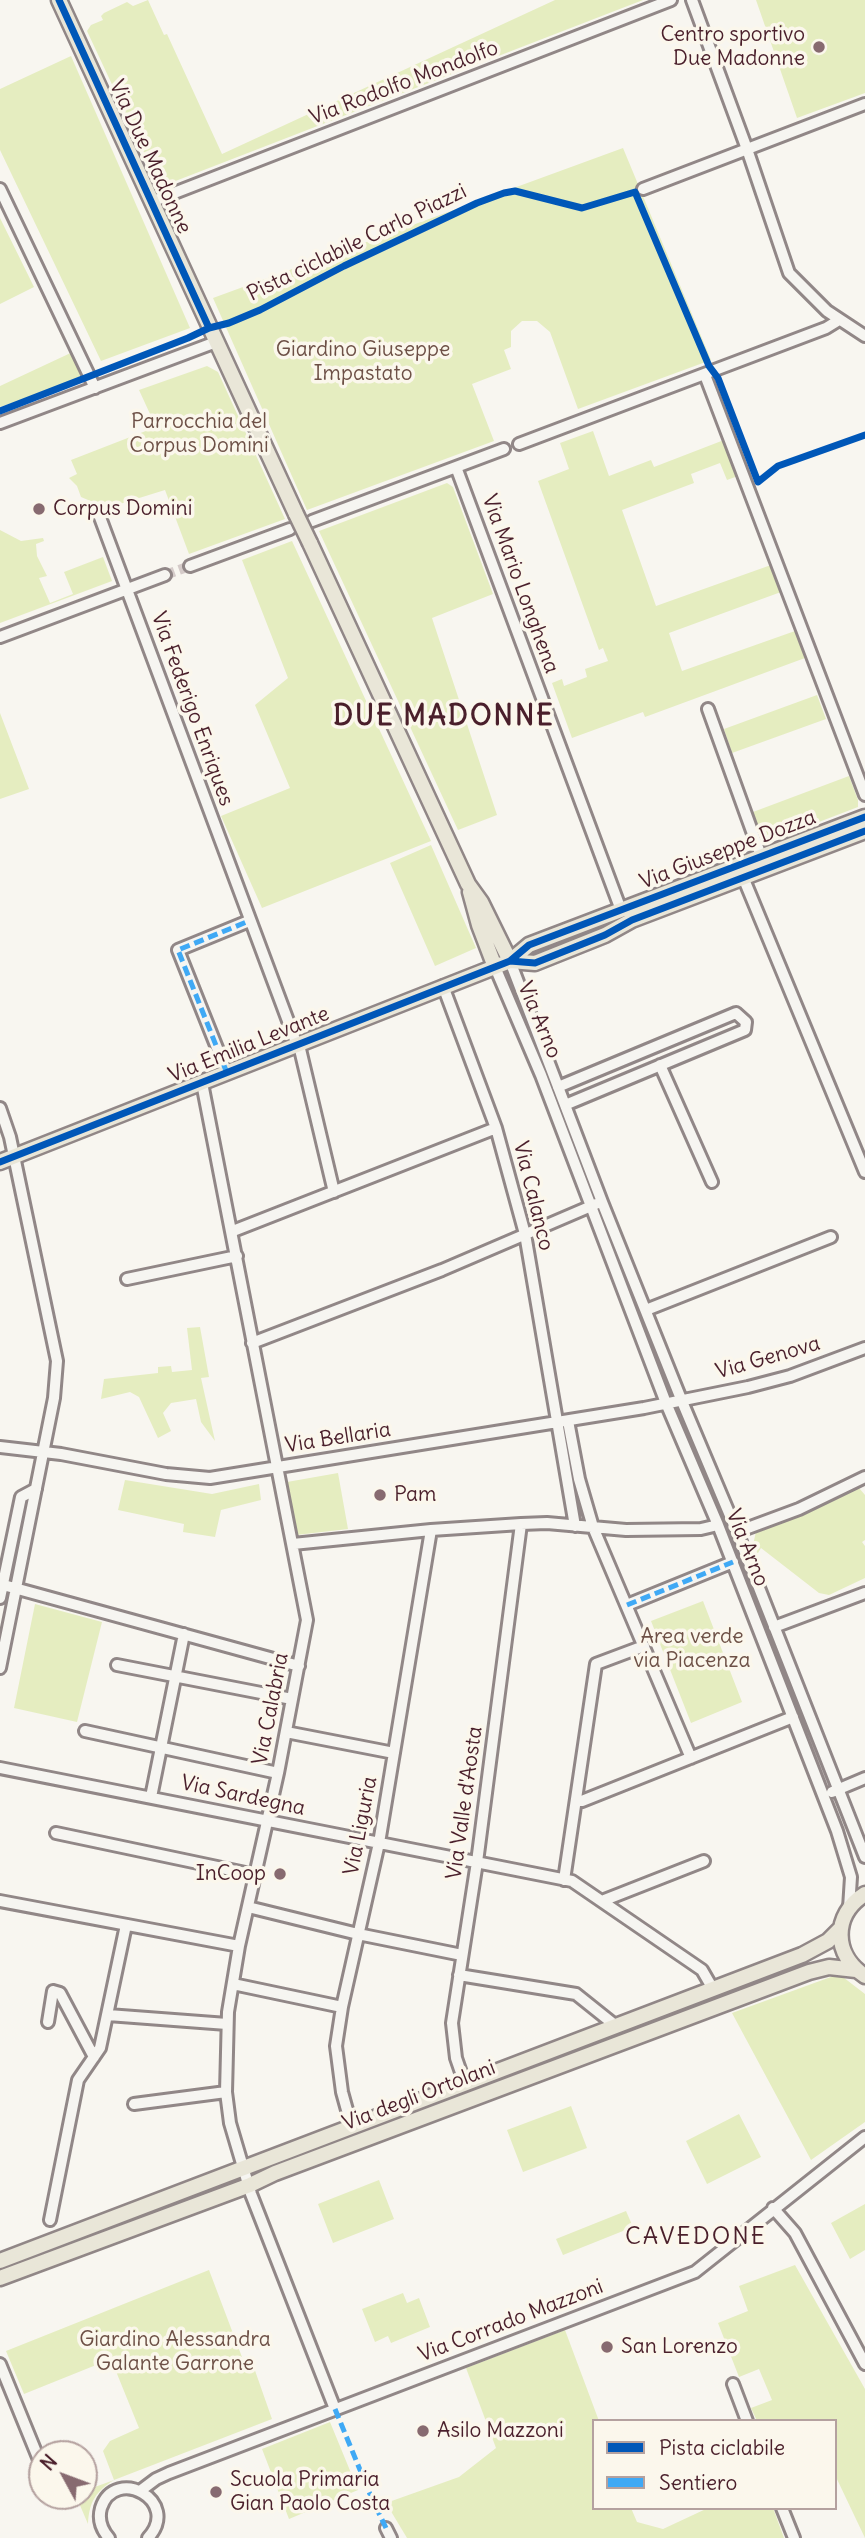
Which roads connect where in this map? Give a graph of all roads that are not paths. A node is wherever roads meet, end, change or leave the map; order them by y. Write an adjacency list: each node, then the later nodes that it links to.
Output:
1 (59, 0): 8 (main road, Via Due Madonne)
2 (671, 0): 8 (street, Via Rodolfo Mondolfo)
3 (692, 0): 5 (street)
4 (865, 104): 5 (street)
5 (747, 149): 7 (street); 9 (street)
6 (0, 189): 13 (street)
7 (643, 189)
8 (151, 202): 11 (main road, Via Due Madonne)
9 (839, 320): 10 (street); 12 (street)
10 (865, 336)
11 (216, 342): 13 (street); 31 (main road, Via Due Madonne, bridge)
12 (705, 375): 15 (street); 26 (street)
13 (95, 388): 14 (street)
14 (0, 423)
15 (519, 444)
16 (504, 449): 17 (street)
17 (456, 467): 19 (street); 32 (street, Via Mario Longhena)
18 (98, 512): 23 (street, Via Federigo Enriques)
19 (312, 521)
20 (290, 529): 21 (street)
21 (190, 566)
22 (165, 575): 23 (street)
23 (128, 591): 24 (street); 33 (street, Via Federigo Enriques)
24 (0, 637)
25 (708, 709): 29 (street)
26 (865, 795)
27 (865, 817): 29 (main road, Via Giuseppe Dozza)
28 (865, 831): 30 (main road, Via Giuseppe Dozza)
29 (761, 856): 32 (main road, Via Giuseppe Dozza)
30 (743, 877): 32 (main road, Via Giuseppe Dozza); 46 (street)
31 (468, 884): 34 (main road, Via Due Madonne); 35 (main road, Via Due Madonne)
32 (626, 915): 34 (main road, Via Giuseppe Dozza); 34 (main road, Via Giuseppe Dozza)
33 (249, 920): 37 (street, Via Federigo Enriques); 39 (street, Via Emilia Levante)
34 (510, 961): 35 (main road, Via Emilia Levante); 41 (street, Via Arno)
35 (495, 967): 36 (main road, Via Emilia Levante); 50 (street, Via Arno)
36 (443, 986): 37 (main road, Via Emilia Levante); 44 (street, Via Calanco)
37 (298, 1045): 39 (main road, Via Emilia Levante); 48 (street, Via Federigo Enriques)
38 (660, 1066): 41 (street); 42 (street); 47 (street)
39 (227, 1073): 40 (main road, Via Emilia Levante)
40 (202, 1083): 45 (main road, Via Emilia Levante); 51 (street, Via Calabria)
41 (558, 1087): 42 (street, Via Arno)
42 (565, 1105): 49 (street, Via Arno)
43 (0, 1108): 45 (street)
44 (496, 1128): 48 (street); 52 (street, Via Calanco)
45 (7, 1159): 64 (street)
46 (865, 1172)
47 (712, 1182)
48 (334, 1192): 51 (street)
49 (602, 1202): 50 (street); 56 (street, Via Arno)
50 (590, 1207): 52 (street); 60 (street, Via Arno)
51 (233, 1231): 54 (street, Via Calabria)
52 (525, 1234): 57 (street); 62 (street, Via Calanco)
53 (831, 1237): 56 (street)
54 (237, 1256): 55 (street); 57 (street, Via Calabria)
55 (127, 1279)
56 (646, 1310): 59 (street, Via Arno)
57 (252, 1343): 65 (street, Via Calabria)
58 (865, 1348): 59 (street, Via Genova)
59 (681, 1399): 60 (street, Via Bellaria); 73 (street, Via Arno)
60 (666, 1403): 61 (street, Via Bellaria); 70 (street, Via Arno)
61 (568, 1421): 62 (street, Via Bellaria); 71 (street)
62 (556, 1423): 65 (street, Via Bellaria); 69 (street, Via Calanco)
63 (0, 1447): 64 (street, Via Bellaria)
64 (43, 1451): 65 (street, Via Bellaria); 67 (street)
65 (278, 1467): 74 (street, Via Calabria)
66 (865, 1477): 73 (street)
67 (36, 1489): 76 (street); 77 (street)
68 (521, 1524): 69 (street); 72 (street); 107 (street, Via Valle d'Aosta)
69 (575, 1525): 71 (street)
70 (718, 1525): 71 (street); 75 (street, Via Arno)
71 (593, 1527): 80 (street)
72 (431, 1530): 74 (street); 93 (street, Via Liguria)
73 (737, 1532): 81 (street, Via Arno)
74 (293, 1544): 85 (street, Via Calabria)
75 (733, 1562): 80 (street); 89 (street, Via Arno)
76 (1, 1585): 77 (street); 79 (street)
77 (16, 1588): 82 (street); 86 (street)
78 (865, 1593): 81 (street)
79 (0, 1598)
80 (627, 1605): 83 (street)
81 (774, 1627): 98 (street, Via Arno)
82 (184, 1634): 85 (street); 87 (street)
83 (644, 1646): 94 (street); 101 (street)
84 (117, 1665): 87 (street)
85 (299, 1666): 88 (street, Via Calabria)
86 (0, 1668)
87 (175, 1675): 88 (street); 92 (street)
88 (292, 1699): 91 (street, Via Calabria)
89 (793, 1717): 94 (street); 99 (street, Via Arno)
90 (85, 1731): 92 (street)
91 (286, 1732): 93 (street); 96 (street, Via Calabria)
92 (161, 1748): 96 (street); 100 (street)
93 (394, 1753): 104 (street, Via Liguria)
94 (691, 1758): 101 (street)
95 (0, 1768): 100 (street, Via Sardegna)
96 (278, 1773): 102 (street, Via Calabria)
97 (865, 1778): 98 (street)
98 (838, 1790): 99 (street); 105 (street, Via Arno)
99 (823, 1796): 114 (street, Via Arno)
100 (151, 1797): 102 (street, Via Sardegna)
101 (576, 1800): 109 (street)
102 (267, 1822): 104 (street, Via Sardegna); 108 (street, Via Calabria)
103 (56, 1833): 108 (street)
104 (379, 1843): 107 (street, Via Sardegna); 117 (street, Via Liguria)
105 (865, 1857)
106 (704, 1861): 112 (street)
107 (477, 1862): 109 (street, Via Sardegna); 119 (street, Via Valle d'Aosta)
108 (255, 1875): 113 (street, Via Calabria)
109 (564, 1880): 112 (street, Via Sardegna)
110 (865, 1894): 114 (main road)
111 (0, 1901): 115 (street)
112 (602, 1901): 123 (street, Via Sardegna)
113 (248, 1908): 117 (street); 118 (street, Via Calabria)
114 (849, 1908): 116 (main road)
115 (126, 1925): 118 (street); 125 (street)
116 (840, 1930): 120 (main road); 123 (main road, Via degli Ortolani)
117 (358, 1934): 119 (street); 124 (street, Via Liguria)
118 (239, 1946): 122 (street, Via Calabria)
119 (462, 1955): 121 (street, Via Valle d'Aosta)
120 (860, 1973): 136 (main road, Via degli Ortolani)
121 (459, 1975): 128 (street); 130 (street, Via Valle d'Aosta)
122 (233, 1984): 124 (street); 127 (street, Via Calabria)
123 (713, 1989): 128 (main road, Via degli Ortolani)
124 (342, 2007): 133 (street, Via Liguria)
125 (108, 2015): 127 (street); 129 (street)
126 (48, 2022): 129 (street)
127 (227, 2024): 131 (street, Via Calabria)
128 (616, 2026): 130 (main road, Via degli Ortolani)
129 (94, 2057): 138 (street)
130 (465, 2084): 133 (main road, Via degli Ortolani)
131 (226, 2092): 132 (street); 135 (street, Via Calabria)
132 (134, 2104)
133 (352, 2127): 135 (main road, Via degli Ortolani)
134 (865, 2137): 137 (street, Via Corrado Mazzoni)
135 (244, 2169): 136 (street, Via Calabria); 139 (main road, Via degli Ortolani)
136 (250, 2185): 140 (main road, Via degli Ortolani); 144 (street, Via Calabria)
137 (773, 2208): 142 (street); 144 (street, Via Corrado Mazzoni)
138 (50, 2220)
139 (0, 2261)
140 (0, 2278)
141 (0, 2364): 146 (street)
142 (865, 2364)
143 (733, 2384): 145 (street)
144 (335, 2409): 147 (street, Via Corrado Mazzoni)
145 (746, 2419)
146 (31, 2440)
147 (141, 2491): 149 (street, Via Corrado Mazzoni); 150 (street)
148 (783, 2510): 151 (street)
149 (108, 2538)
150 (148, 2538)
151 (794, 2538)

